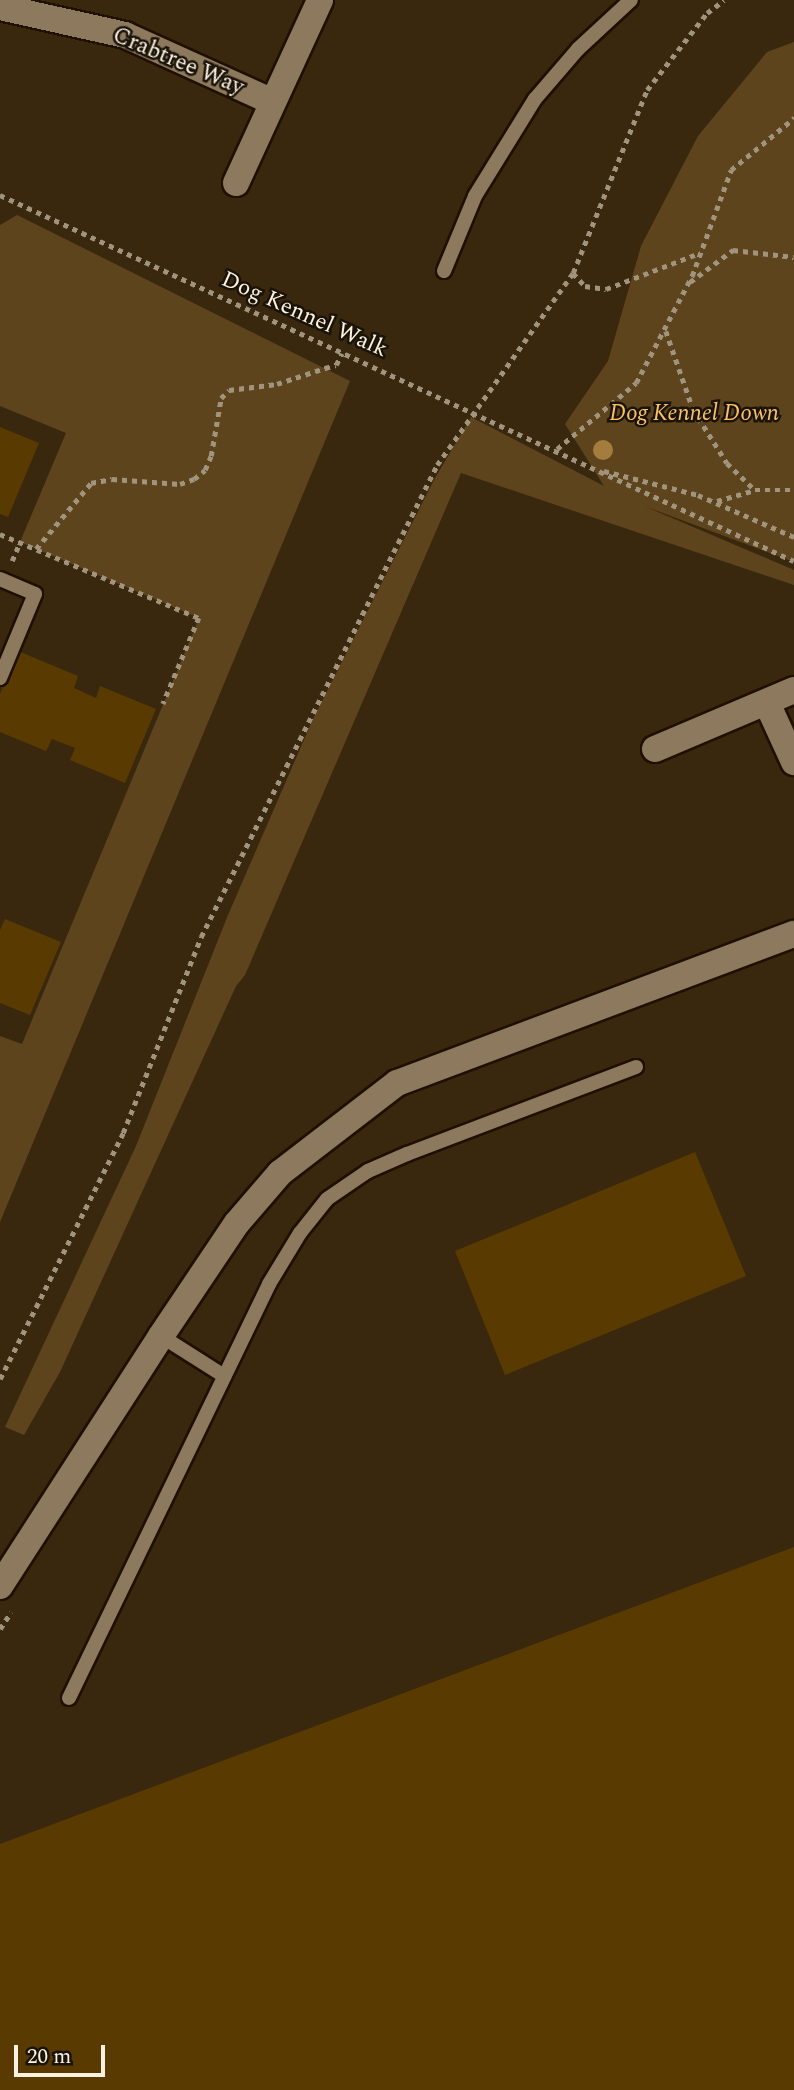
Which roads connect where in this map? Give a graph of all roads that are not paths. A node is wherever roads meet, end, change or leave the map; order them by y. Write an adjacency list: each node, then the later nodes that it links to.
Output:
1 (320, 0): 4 (street, Crabtree Way)
2 (631, 0): 6 (lane)
3 (0, 7): 4 (street, Crabtree Way)
4 (273, 102): 5 (street, Crabtree Way)
5 (236, 183)
6 (444, 271)
7 (0, 579): 8 (lane)
8 (0, 678)
9 (794, 690): 10 (street)
10 (767, 703): 11 (street); 12 (street)
11 (655, 749)
12 (794, 762)
13 (794, 934): 15 (street)
14 (636, 1067): 16 (lane)
15 (161, 1336): 16 (lane); 17 (street)
16 (225, 1376): 18 (lane)
17 (0, 1586)
18 (69, 1698)

